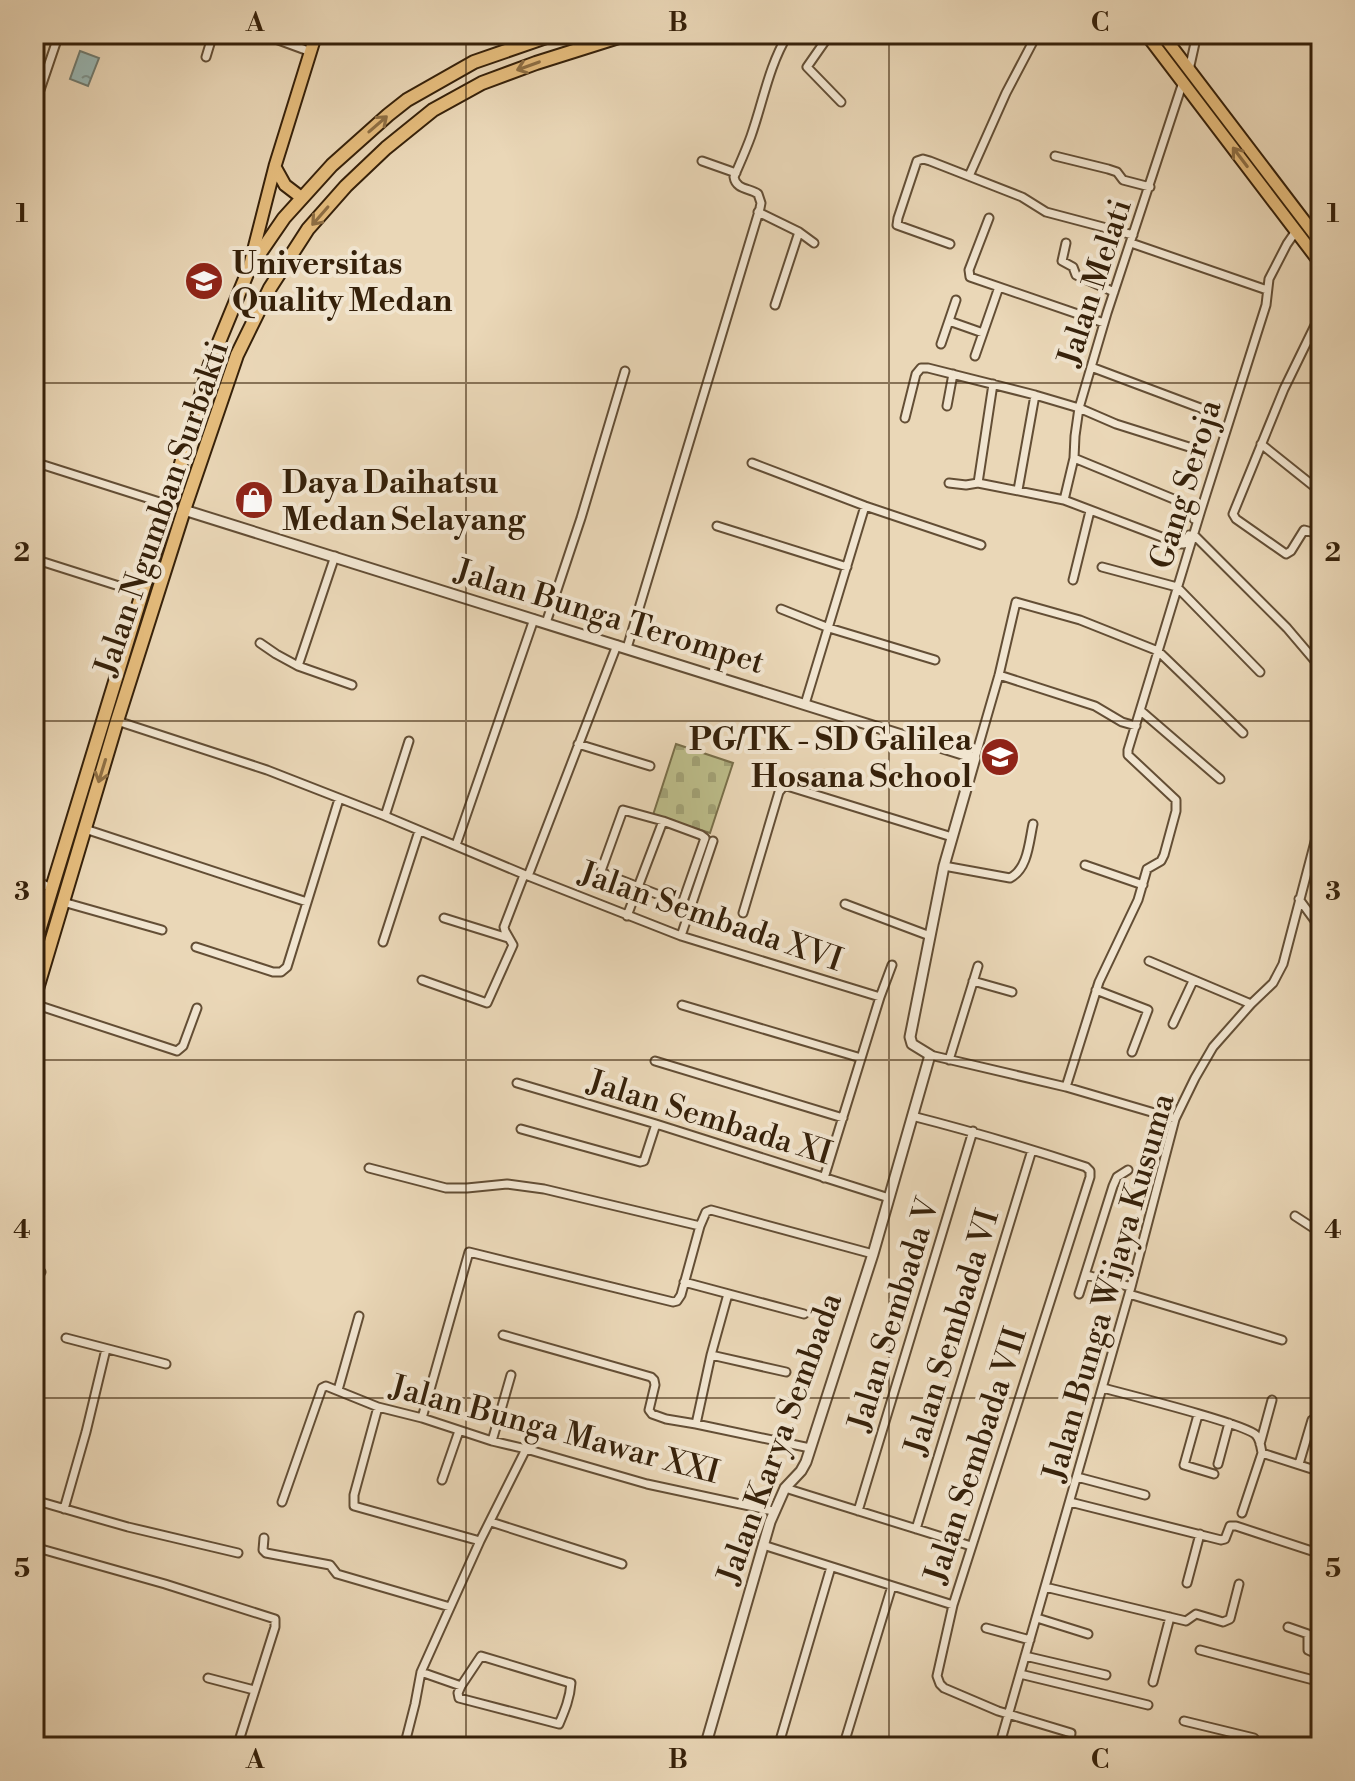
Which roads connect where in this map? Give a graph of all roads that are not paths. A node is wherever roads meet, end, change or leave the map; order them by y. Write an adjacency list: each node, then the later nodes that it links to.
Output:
1 (59, 34): 18 (street)
2 (213, 34): 15 (street)
3 (262, 34): 14 (street)
4 (316, 34): 14 (main road)
5 (555, 34): 27 (highway, Jalan Ngumban Surbakti, one-way to 5)
6 (628, 34): 13 (highway, Jalan Ngumban Surbakti)
7 (788, 34): 23 (street)
8 (830, 34): 19 (street)
9 (1037, 34): 24 (street)
10 (1146, 34): 17 (main road)
11 (1162, 34): 16 (main road)
12 (1197, 34): 16 (street)
13 (601, 38): 71 (highway, Jalan Ngumban Surbakti, one-way to 71)
14 (311, 52): 22 (main road)
15 (206, 57)
16 (1189, 70): 26 (main road)
17 (1183, 82): 25 (street, Jalan Melati); 26 (main road, one-way to 17)
18 (34, 89)
19 (841, 102)
20 (1055, 156): 25 (street)
21 (702, 161): 23 (street)
22 (275, 166): 27 (main road); 38 (main road)
23 (736, 173): 28 (street)
24 (969, 176): 32 (street); 36 (street)
25 (1150, 187): 32 (street, Jalan Melati)
26 (1272, 190): 30 (main road); 35 (main road)
27 (302, 198): 38 (highway, Jalan Ngumban Surbakti)
28 (758, 212): 31 (street); 90 (street)
29 (989, 218): 39 (street)
30 (1296, 231): 37 (main road); 40 (street, Gang Seroja)
31 (799, 232): 33 (street); 43 (street)
32 (1132, 239): 40 (street); 41 (street, Jalan Melati)
33 (814, 243)
34 (1066, 243): 41 (street)
35 (1321, 243)
36 (950, 244)
37 (1321, 264)
38 (249, 269): 69 (highway, Jalan Ngumban Surbakti)
39 (999, 287): 46 (street); 47 (street)
40 (1267, 290): 74 (street, Gang Seroja)
41 (1114, 292): 46 (street, Jalan Melati)
42 (956, 300): 45 (street)
43 (775, 305)
44 (1321, 313): 59 (street)
45 (949, 321): 47 (street); 48 (street)
46 (1104, 323): 50 (street, Jalan Melati)
47 (983, 333): 49 (street)
48 (941, 344)
49 (975, 356)
50 (1091, 367): 56 (street, Jalan Melati); 57 (street)
51 (625, 371): 87 (street)
52 (953, 374): 53 (street); 55 (street); 58 (street)
53 (993, 384): 54 (street); 65 (street)
54 (1035, 395): 56 (street); 66 (street)
55 (947, 406)
56 (1079, 408): 60 (street); 61 (street, Jalan Melati)
57 (1203, 409)
58 (905, 418)
59 (1261, 444): 67 (street); 75 (street)
60 (1189, 447)
61 (1074, 458): 68 (street, Jalan Melati); 72 (street)
62 (34, 462): 69 (street)
63 (752, 463): 70 (street)
64 (949, 483): 65 (street)
65 (978, 483): 66 (street)
66 (1018, 490): 68 (street)
67 (1321, 492)
68 (1064, 500): 72 (street)
69 (169, 505): 84 (highway, Jalan Ngumban Surbakti)
70 (865, 506): 76 (street); 79 (street)
71 (184, 510): 77 (street, Jalan Bunga Terompet); 100 (highway, Jalan Ngumban Surbakti)
72 (1090, 511): 81 (street)
73 (717, 526): 79 (street)
74 (1193, 534): 83 (street, Gang Seroja); 94 (street)
75 (1321, 542)
76 (981, 545)
77 (335, 556): 86 (street, Jalan Bunga Terompet); 93 (street)
78 (37, 560): 82 (street); 84 (street)
79 (847, 567): 88 (street)
80 (1102, 567): 83 (street)
81 (1073, 580)
82 (34, 582)
83 (1177, 587): 91 (street, Gang Seroja); 95 (street)
84 (141, 593): 124 (highway, Jalan Ngumban Surbakti)
85 (781, 609): 88 (street)
86 (534, 619): 87 (street, Jalan Bunga Terompet); 117 (street)
87 (546, 623): 90 (street, Jalan Bunga Terompet)
88 (829, 628): 92 (street); 98 (street)
89 (260, 643): 93 (street)
90 (622, 647): 98 (street, Jalan Bunga Terompet); 104 (street)
91 (1158, 651): 96 (street); 99 (street, Gang Seroja); 102 (street)
92 (935, 660)
93 (298, 666): 97 (street)
94 (1321, 668)
95 (1260, 672)
96 (999, 675): 101 (street); 105 (street)
97 (352, 685)
98 (805, 704): 105 (street, Jalan Bunga Terompet)
99 (1141, 711): 101 (street, Gang Seroja); 107 (street)
100 (117, 721): 108 (street, Jalan Sembada XVI); 113 (highway, Jalan Ngumban Surbakti, one-way to 113)
101 (1136, 726): 122 (street, Gang Seroja)
102 (1243, 733)
103 (409, 741): 109 (street)
104 (578, 744): 106 (street); 120 (street)
105 (975, 758): 115 (street)
106 (650, 766)
107 (1220, 779)
108 (339, 799): 109 (street, Jalan Sembada XVI); 127 (street)
109 (385, 816): 114 (street, Jalan Sembada XVI)
110 (1321, 819): 125 (street, Jalan Bunga Wijaya Kusuma)
111 (663, 821): 123 (street); 123 (street); 123 (street)
112 (1033, 824): 119 (street)
113 (85, 829): 126 (highway, Jalan Ngumban Surbakti); 127 (street)
114 (419, 831): 117 (street, Jalan Sembada XVI); 137 (street)
115 (952, 837): 119 (street); 129 (street)
116 (713, 841): 134 (street)
117 (456, 845): 120 (street, Jalan Sembada XVI)
118 (1085, 865): 122 (street)
119 (944, 866): 135 (street)
120 (526, 876): 130 (street, Jalan Sembada XVI); 136 (street)
121 (34, 879): 124 (street)
122 (1143, 885): 146 (street)
123 (639, 886): 130 (street)
124 (52, 889): 138 (highway, Jalan Ngumban Surbakti)
125 (1299, 899): 132 (street); 150 (street, Jalan Bunga Wijaya Kusuma)
126 (63, 902): 133 (street); 149 (highway, Jalan Ngumban Surbakti)
127 (307, 902): 139 (street)
128 (845, 904): 135 (street)
129 (743, 913)
130 (627, 916): 134 (street, Jalan Sembada XVI)
131 (444, 918): 136 (street)
132 (1321, 929)
133 (162, 930)
134 (681, 936): 148 (street, Jalan Sembada XVI)
135 (930, 936): 155 (street)
136 (508, 938): 143 (street)
137 (383, 942)
138 (34, 947)
139 (196, 947)
140 (1149, 961): 145 (street)
141 (892, 965): 148 (street)
142 (978, 966): 144 (street)
143 (422, 980)
144 (973, 981): 147 (street); 157 (street)
145 (1193, 981): 150 (street); 153 (street)
146 (1096, 990): 154 (street); 160 (street)
147 (1012, 992)
148 (880, 997): 156 (street)
149 (34, 1002): 152 (street)
150 (1251, 1004): 163 (street, Jalan Bunga Wijaya Kusuma)
151 (682, 1005): 156 (street)
152 (197, 1008)
153 (1173, 1024)
154 (1132, 1052)
155 (930, 1055): 157 (street); 161 (street, Jalan Karya Sembada)
156 (861, 1058): 162 (street)
157 (949, 1060): 160 (street)
158 (655, 1061): 162 (street)
159 (517, 1083): 164 (street, Jalan Sembada XI)
160 (1066, 1087): 163 (street)
161 (912, 1116): 166 (street); 171 (street, Jalan Karya Sembada)
162 (843, 1118): 170 (street)
163 (1175, 1119): 178 (street, Jalan Bunga Wijaya Kusuma)
164 (656, 1124): 165 (street); 170 (street, Jalan Sembada XI)
165 (521, 1129)
166 (973, 1131): 167 (street); 218 (street, Jalan Sembada V)
167 (1032, 1150): 221 (street, Jalan Sembada VI); 226 (street, Jalan Sembada VII)
168 (369, 1168): 173 (street)
169 (1128, 1170): 176 (street)
170 (824, 1178): 171 (street, Jalan Sembada XI)
171 (889, 1198): 175 (street, Jalan Karya Sembada)
172 (1295, 1216): 174 (street)
173 (700, 1226): 175 (street); 177 (street)
174 (1321, 1233)
175 (873, 1254): 202 (street, Jalan Karya Sembada)
176 (1086, 1275): 178 (street); 180 (street)
177 (684, 1282): 179 (street); 196 (street)
178 (1130, 1291): 185 (street); 191 (street, Jalan Bunga Wijaya Kusuma)
179 (728, 1294): 181 (street); 187 (street)
180 (1079, 1294)
181 (804, 1314)
182 (359, 1316): 192 (street)
183 (503, 1335): 199 (street)
184 (66, 1338): 186 (street)
185 (1282, 1340)
186 (106, 1349): 188 (street); 216 (street)
187 (711, 1355): 189 (street); 199 (street)
188 (166, 1364)
189 (786, 1372)
190 (511, 1375): 201 (street)
191 (1103, 1388): 195 (street); 209 (street, Jalan Bunga Wijaya Kusuma)
192 (338, 1390): 194 (street, Jalan Bunga Mawar XXI); 214 (street, Jalan Bunga Mawar XXI)
193 (1272, 1400): 203 (street)
194 (378, 1407): 196 (street, Jalan Bunga Mawar XXI); 224 (street)
195 (1198, 1415): 198 (street); 208 (street)
196 (422, 1418): 200 (street, Jalan Bunga Mawar XXI)
197 (1312, 1420): 206 (street)
198 (1229, 1423): 203 (street); 205 (street)
199 (696, 1424): 202 (street)
200 (459, 1431): 201 (street, Jalan Bunga Mawar XXI); 210 (street)
201 (492, 1441): 204 (street, Jalan Bunga Mawar XXI)
202 (810, 1448): 211 (street, Jalan Karya Sembada)
203 (1261, 1448): 206 (street); 219 (street)
204 (526, 1449): 217 (street, Jalan Bunga Mawar XXI); 220 (street)
205 (1218, 1464)
206 (1299, 1464): 207 (street)
207 (1321, 1472)
208 (1214, 1474)
209 (1077, 1477): 212 (street); 215 (street, Jalan Bunga Wijaya Kusuma)
210 (442, 1480)
211 (785, 1488): 217 (street, Jalan Karya Sembada); 218 (street)
212 (1145, 1495)
213 (34, 1500): 216 (street)
214 (282, 1502)
215 (1070, 1502): 222 (street); 235 (street, Jalan Bunga Wijaya Kusuma)
216 (64, 1509): 228 (street)
217 (773, 1511): 225 (street, Jalan Karya Sembada)
218 (858, 1511): 221 (street)
219 (1242, 1513)
220 (491, 1522): 224 (street); 230 (street)
221 (916, 1529): 226 (street)
222 (1200, 1534): 229 (street); 232 (street)
223 (264, 1538): 237 (street)
224 (480, 1541): 237 (street)
225 (763, 1545): 231 (street, Jalan Sembada VII); 260 (street, Jalan Karya Sembada)
226 (971, 1546): 236 (street, Jalan Sembada VII)
227 (34, 1547): 254 (street)
228 (238, 1553)
229 (1321, 1554)
230 (622, 1564)
231 (831, 1567): 234 (street, Jalan Sembada VII); 261 (street)
232 (1187, 1583)
233 (1239, 1584): 238 (street)
234 (892, 1586): 236 (street, Jalan Sembada VII); 262 (street)
235 (1045, 1587): 238 (street); 239 (street, Jalan Bunga Wijaya Kusuma)
236 (953, 1605): 256 (street)
237 (450, 1607): 247 (street)
238 (1170, 1617): 251 (street)
239 (1037, 1618): 242 (street); 243 (street, Jalan Bunga Wijaya Kusuma)
240 (1288, 1627): 246 (street)
241 (986, 1628): 243 (street)
242 (1088, 1634)
243 (1030, 1640): 245 (street, Jalan Bunga Wijaya Kusuma)
244 (1200, 1650): 252 (street)
245 (1025, 1656): 248 (street, Jalan Bunga Wijaya Kusuma); 249 (street)
246 (1321, 1656)
247 (421, 1672): 253 (street); 259 (street)
248 (1020, 1674): 255 (street); 256 (street, Jalan Bunga Wijaya Kusuma)
249 (1106, 1675)
250 (208, 1678): 254 (street)
251 (1153, 1682)
252 (1321, 1682)
253 (461, 1686): 253 (street)
254 (254, 1690): 258 (street)
255 (1148, 1705)
256 (1009, 1714): 263 (street, Jalan Bunga Wijaya Kusuma); 264 (street)
257 (1184, 1721): 265 (street)
258 (237, 1747)
259 (404, 1747)
260 (705, 1747)
261 (778, 1747)
262 (843, 1747)
263 (999, 1747)
264 (1069, 1747)
265 (1257, 1747)

